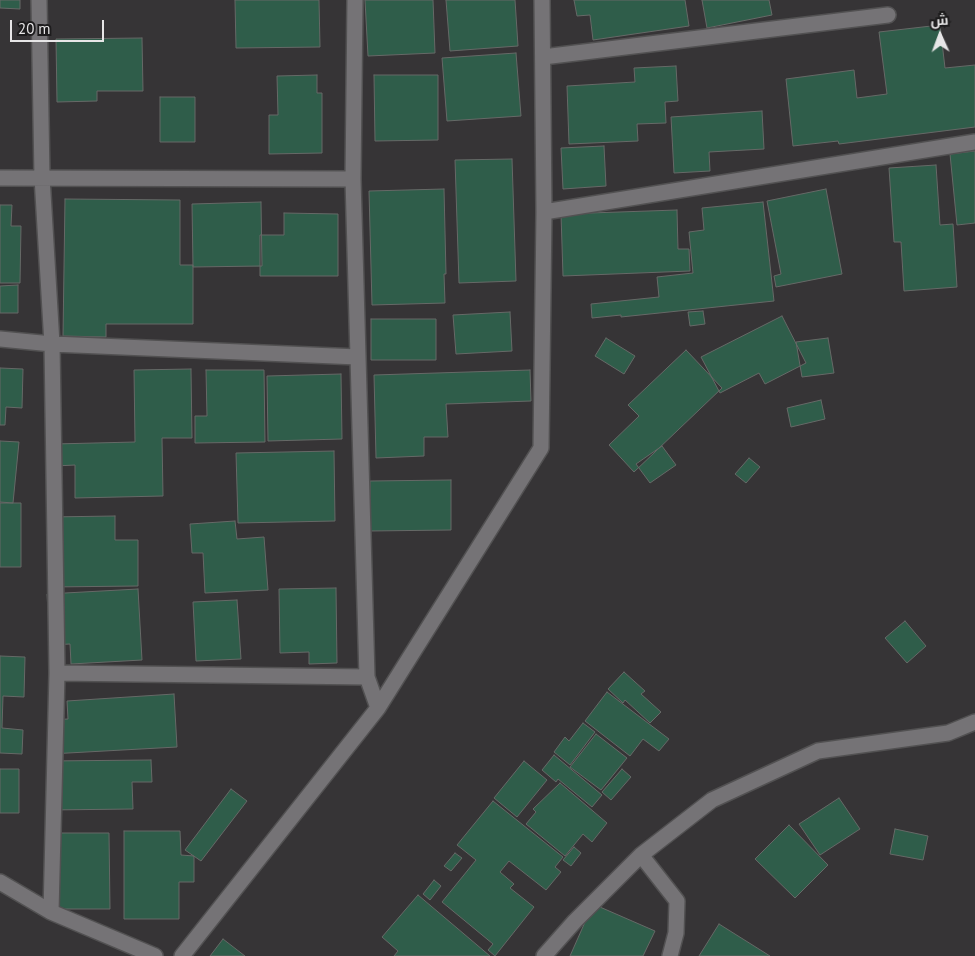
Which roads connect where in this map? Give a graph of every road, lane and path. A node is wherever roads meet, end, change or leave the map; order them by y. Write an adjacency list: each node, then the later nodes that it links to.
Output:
1 (39, 0): 7 (street)
2 (355, 0): 9 (street)
3 (542, 0): 5 (street)
4 (888, 15): 5 (street)
5 (543, 57): 10 (street)
6 (975, 142): 10 (street)
7 (42, 177): 8 (street); 9 (street); 12 (street)
8 (0, 178)
9 (353, 179): 13 (street)
10 (544, 212): 16 (street)
11 (0, 339): 12 (street)
12 (52, 344): 13 (street); 14 (street)
13 (358, 357): 15 (street)
14 (57, 673): 15 (street); 20 (street)
15 (367, 677): 16 (street)
16 (378, 708): 22 (street)
17 (975, 722): 18 (street)
18 (641, 856): 23 (street); 24 (street)
19 (0, 882): 20 (street)
20 (51, 912): 21 (street)
21 (155, 956)
22 (182, 956)
23 (544, 956)
24 (670, 956)

